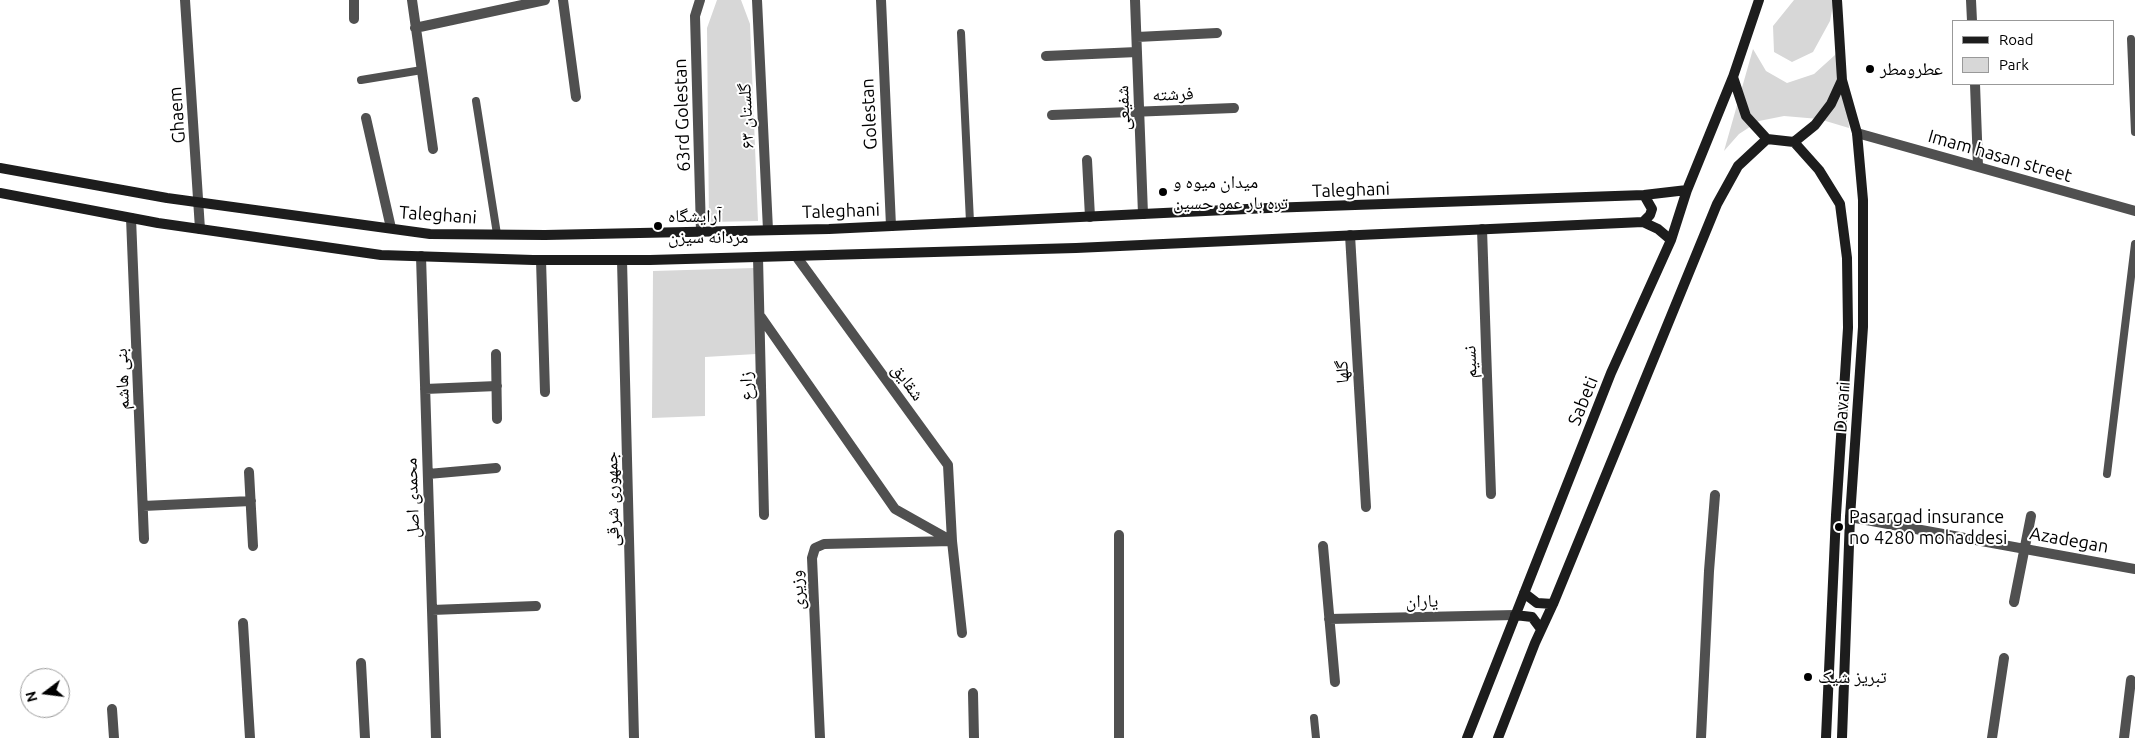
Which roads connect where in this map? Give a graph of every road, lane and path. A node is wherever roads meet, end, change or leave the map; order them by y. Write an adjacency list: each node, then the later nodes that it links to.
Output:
1 (185, 0): 44 (street, Ghaem)
2 (354, 0): 13 (street)
3 (412, 0): 15 (street)
4 (545, 0): 15 (street)
5 (563, 0): 27 (street)
6 (700, 0): 54 (street, 63rd Golestan)
7 (757, 0): 55 (street, گلستان ۶۳)
8 (881, 0): 51 (street, Golestan)
9 (1135, 0): 18 (street, شفیعی)
10 (1759, 0): 23 (main road, Sabeti)
11 (1971, 0): 14 (street)
12 (1838, 1): 25 (main road)
13 (354, 19)
14 (1972, 20)
15 (415, 28): 22 (street)
16 (961, 33): 49 (lane)
17 (1217, 33): 18 (street)
18 (1136, 37): 20 (street, شفیعی)
19 (2131, 39): 34 (lane)
20 (1137, 52): 21 (street); 30 (street, شفیعی)
21 (1046, 56)
22 (422, 70): 24 (lane); 37 (street)
23 (1733, 77): 35 (main road); 41 (main road, Sabeti)
24 (361, 80)
25 (1842, 80): 33 (main road, Davari); 36 (main road)
26 (1975, 85): 39 (street)
27 (576, 97)
28 (476, 101): 57 (lane)
29 (1234, 108): 30 (street, فرشته)
30 (1139, 112): 31 (street, فرشته); 46 (street, شفیعی)
31 (1052, 115)
32 (366, 118): 52 (street)
33 (1857, 132): 39 (street, Imam hasan street); 82 (main road, Davari)
34 (2135, 132)
35 (1768, 139): 36 (main road); 93 (main road)
36 (1794, 142): 120 (main road, Davari)
37 (433, 148)
38 (1087, 160): 47 (street)
39 (1978, 166): 45 (street, Imam hasan street)
40 (0, 168): 44 (main road, Taleghani)
41 (1687, 190): 43 (main road, Taleghani); 59 (main road, Sabeti)
42 (0, 193): 48 (main road)
43 (1644, 196): 46 (main road, Taleghani); 50 (main road)
44 (199, 202): 52 (main road, Taleghani); 53 (street, Ghaem)
45 (2135, 211)
46 (1143, 214): 47 (main road, Taleghani)
47 (1090, 217): 49 (main road, Taleghani)
48 (132, 218): 53 (main road); 79 (street, بنی هاشم)
49 (970, 222): 51 (main road, Taleghani)
50 (1643, 222): 56 (main road); 59 (main road)
51 (891, 226): 55 (main road, Taleghani)
52 (391, 228): 57 (main road, Taleghani)
53 (200, 229): 61 (main road)
54 (701, 230): 55 (main road, Taleghani); 57 (main road, Taleghani)
55 (768, 230)
56 (1482, 230): 58 (main road); 76 (street, نسیم)
57 (497, 234)
58 (1350, 236): 62 (main road); 80 (street, گلها)
59 (1671, 240): 91 (main road, Sabeti)
60 (2135, 244): 75 (lane)
61 (421, 256): 64 (main road); 69 (street, محمدی اصل)
62 (796, 256): 63 (main road); 86 (street, شقایق)
63 (758, 257): 65 (main road); 66 (street, زارع)
64 (541, 260): 65 (main road); 70 (street)
65 (622, 260): 112 (street, جمهوری شرقی)
66 (761, 317): 81 (street, زارع); 86 (street)
67 (496, 354): 68 (street)
68 (497, 386): 69 (street); 71 (street)
69 (425, 389): 74 (street, محمدی اصل)
70 (545, 392)
71 (497, 418)
72 (496, 468): 74 (street)
73 (249, 472): 78 (street)
74 (428, 474): 95 (street, محمدی اصل)
75 (2107, 474)
76 (1491, 494)
77 (1715, 495): 119 (street)
78 (251, 501): 79 (street); 87 (street)
79 (143, 506): 85 (street, بنی هاشم)
80 (1366, 507)
81 (764, 515)
82 (1850, 516): 89 (street, Azadegan); 121 (main road, Davari)
83 (2032, 516): 89 (street)
84 (1119, 535): 115 (street)
85 (144, 539)
86 (952, 541): 100 (street, شقایق); 113 (street, وزیری)
87 (253, 546)
88 (1323, 546): 97 (street)
89 (2025, 549): 90 (street, Azadegan); 92 (street)
90 (2135, 569)
91 (1524, 593): 93 (main road); 96 (main road, Sabeti)
92 (2014, 602)
93 (1553, 604): 99 (main road)
94 (536, 606): 95 (street)
95 (432, 610): 111 (street, محمدی اصل)
96 (1515, 615): 97 (street, یاران); 99 (main road); 117 (main road, Sabeti)
97 (1330, 620): 104 (street)
98 (243, 623): 109 (street)
99 (1541, 629): 118 (main road)
100 (962, 633)
101 (2004, 658): 122 (street)
102 (362, 663): 110 (street)
103 (2131, 680): 123 (street)
104 (1335, 682)
105 (973, 693): 114 (street)
106 (112, 709): 108 (street)
107 (1314, 718): 116 (lane)
108 (114, 738)
109 (250, 738)
110 (365, 738)
111 (436, 738)
112 (634, 738)
113 (820, 738)
114 (974, 738)
115 (1119, 738)
116 (1316, 738)
117 (1467, 738)
118 (1498, 738)
119 (1700, 738)
120 (1826, 738)
121 (1842, 738)
122 (1992, 738)
123 (2124, 738)

